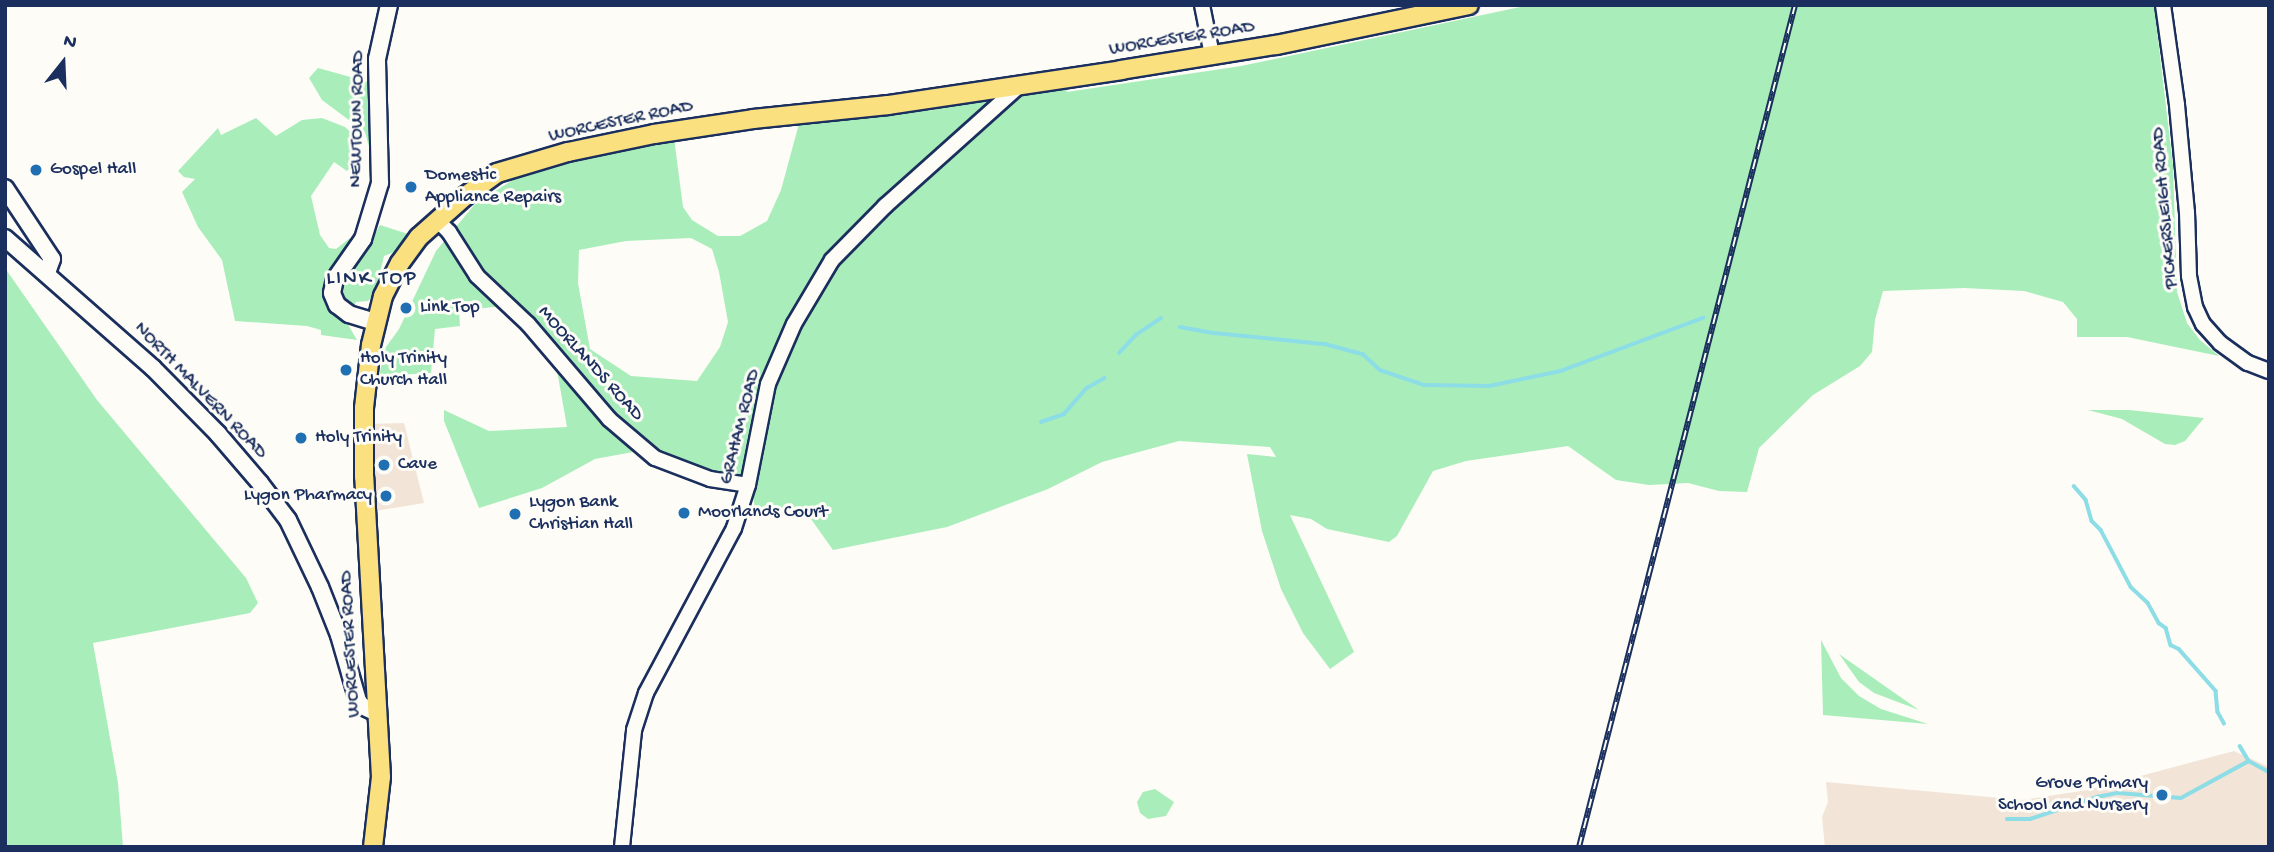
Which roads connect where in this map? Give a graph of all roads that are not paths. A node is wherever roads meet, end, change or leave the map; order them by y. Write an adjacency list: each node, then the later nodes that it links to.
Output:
1 (389, 5): 11 (main road, NEWTOWN ROAD)
2 (1202, 5): 5 (street)
3 (1469, 5): 5 (highway, WORCESTER ROAD)
4 (2163, 5): 12 (street, PICKERSLEIGH ROAD)
5 (1212, 55): 6 (highway, WORCESTER ROAD)
6 (1019, 86): 8 (highway, WORCESTER ROAD); 13 (street, GRAHAM ROAD)
7 (5, 188): 10 (main road)
8 (436, 220): 11 (highway, WORCESTER ROAD); 13 (street, MOORLANDS ROAD)
9 (5, 238): 10 (main road, NORTH MALVERN ROAD)
10 (47, 273): 14 (main road, NORTH MALVERN ROAD)
11 (374, 322): 14 (highway, WORCESTER ROAD)
12 (2269, 371)
13 (748, 485): 16 (street, GRAHAM ROAD)
14 (377, 713): 15 (highway, WORCESTER ROAD)
15 (373, 847)
16 (622, 847)

